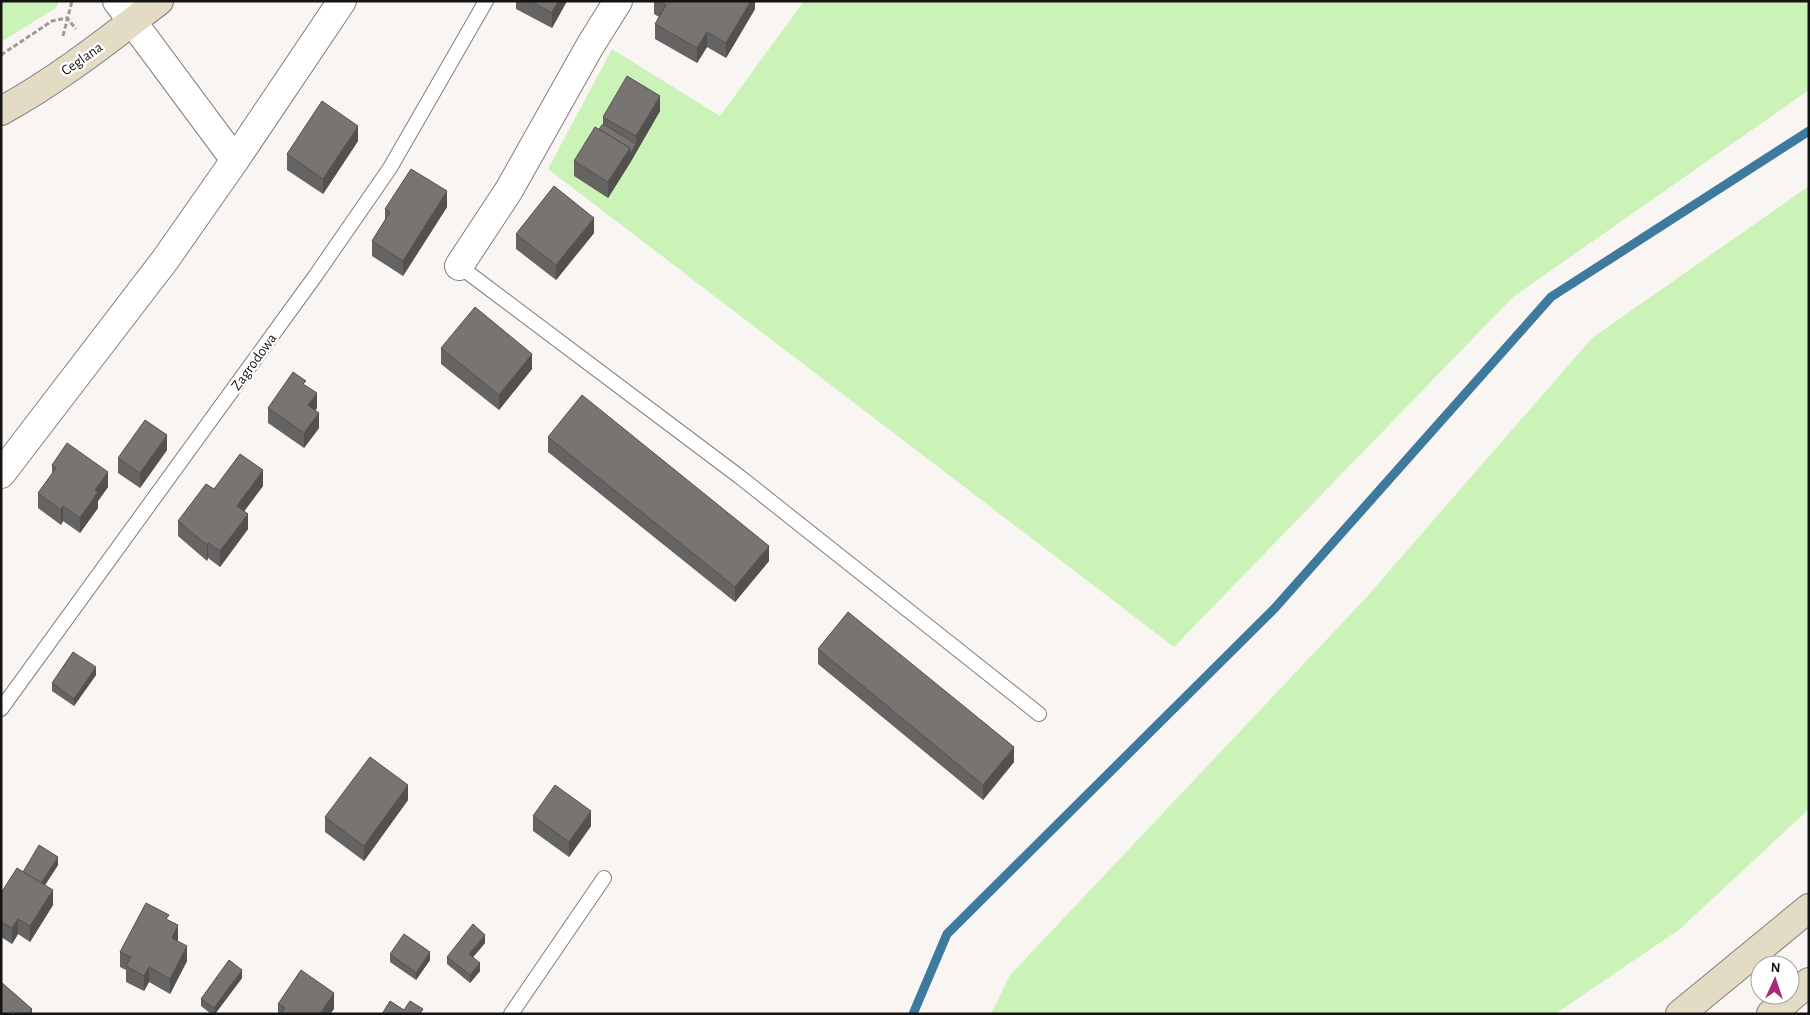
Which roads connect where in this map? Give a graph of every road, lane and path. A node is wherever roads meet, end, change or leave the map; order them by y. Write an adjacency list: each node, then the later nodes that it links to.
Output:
1 (72, 1): 7 (path)
2 (159, 1): 6 (main road, Ceglana)
3 (342, 1): 11 (street)
4 (486, 1): 14 (lane, Zagrodowa)
5 (618, 1): 12 (street)
6 (125, 12): 10 (main road, Ceglana); 11 (street)
7 (67, 18): 8 (path); 9 (path)
8 (78, 32)
9 (1, 54)
10 (1, 111)
11 (235, 160): 13 (street)
12 (459, 266): 15 (lane)
13 (1, 474)
14 (1, 709)
15 (1039, 714)
16 (604, 878): 19 (lane)
17 (1809, 908): 20 (main road)
18 (1809, 982): 21 (main road)
19 (511, 1014)
20 (1680, 1014)
21 (1771, 1014)

